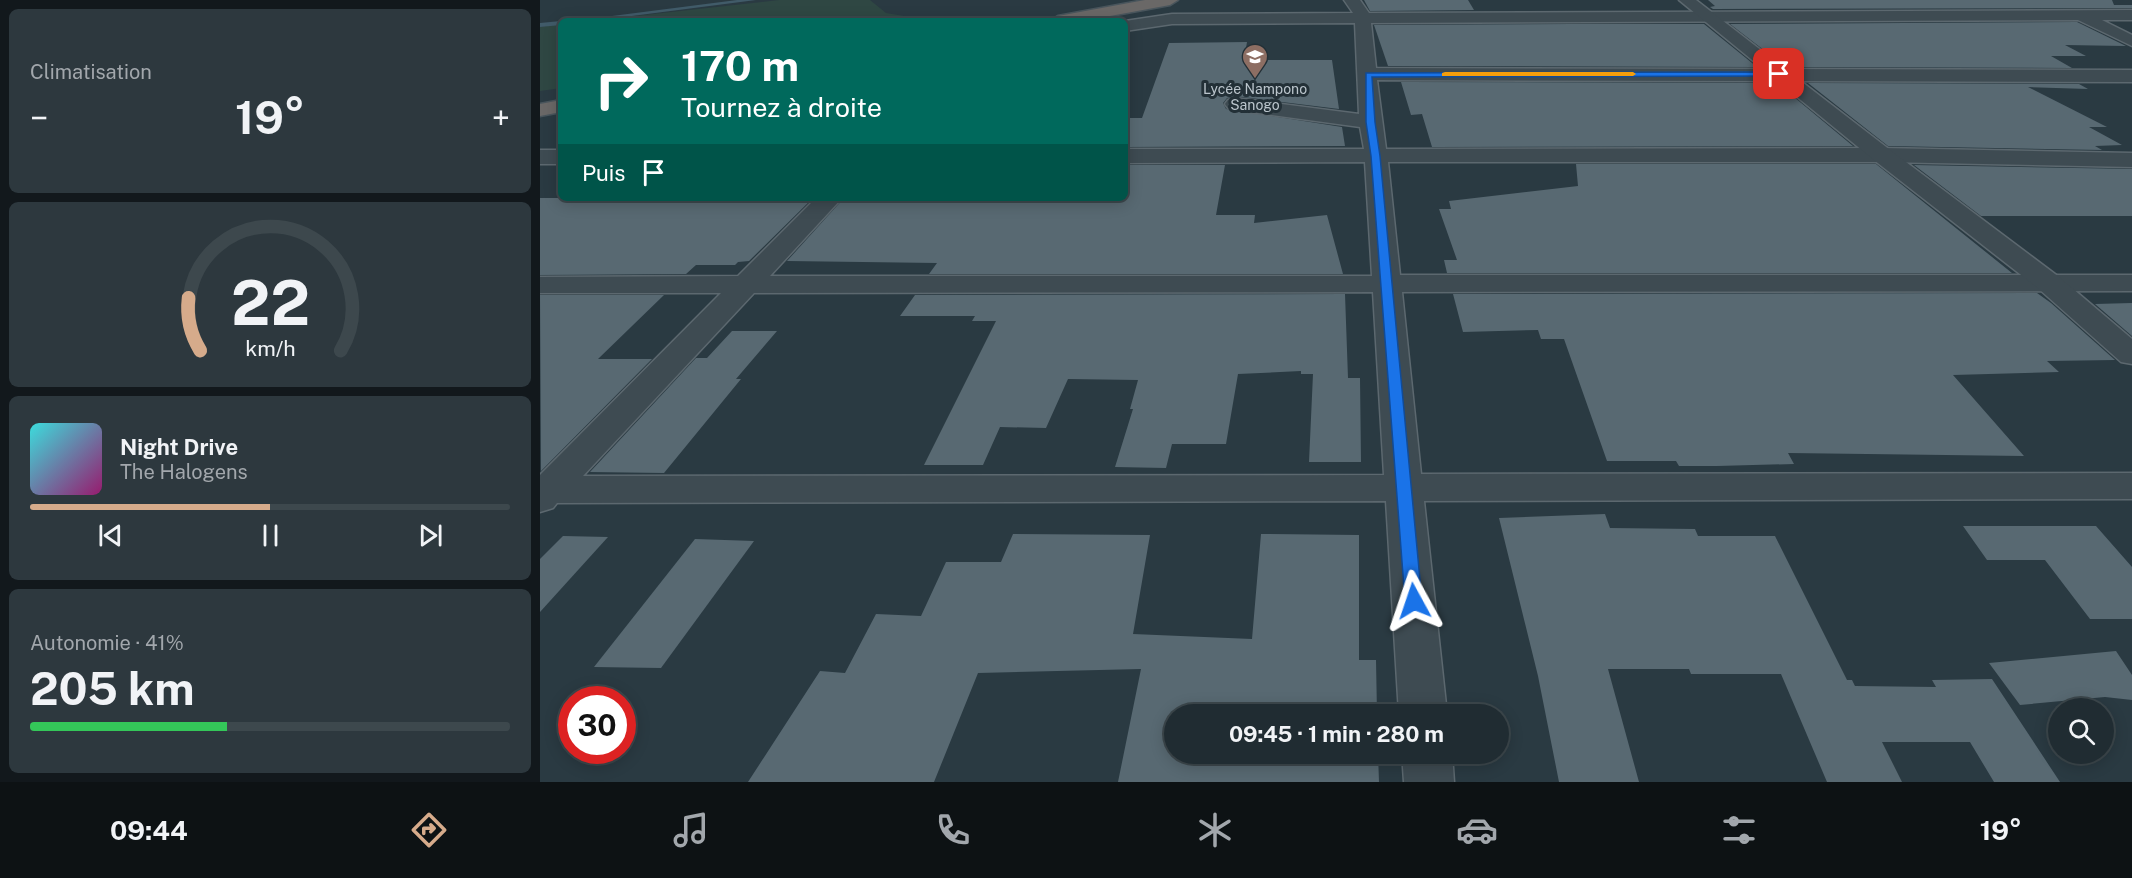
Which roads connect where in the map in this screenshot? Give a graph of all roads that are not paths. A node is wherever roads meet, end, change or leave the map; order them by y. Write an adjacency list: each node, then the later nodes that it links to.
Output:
1 (1170, 0): 7 (highway)
2 (1686, 0): 6 (street)
3 (2076, 8): 5 (street); 6 (street); 9 (street)
4 (1358, 9): 6 (street); 8 (street); 11 (street)
5 (2132, 15)
6 (1708, 17): 10 (street)
7 (1074, 18)
8 (1128, 26)
9 (2132, 41)
10 (1779, 74): 11 (street); 12 (street); 17 (street)
11 (1368, 75): 16 (street)
12 (2132, 76)
13 (1235, 104): 16 (street)
14 (558, 107): 15 (highway)
15 (540, 110)
16 (1370, 122): 19 (street)
17 (1882, 155): 19 (street); 22 (street); 24 (street)
18 (1128, 156): 19 (street)
19 (1376, 156): 26 (street)
20 (540, 157): 21 (street)
21 (558, 157)
22 (2132, 160)
23 (827, 201): 28 (street)
24 (2049, 283): 25 (street); 26 (street); 29 (street)
25 (2132, 283)
26 (1386, 284): 28 (street); 31 (street)
27 (540, 285): 28 (street)
28 (746, 285): 32 (street)
29 (2132, 355)
30 (2132, 486): 31 (street)
31 (1404, 488): 32 (street); 33 (street)
32 (543, 493)
33 (1423, 704)
34 (1428, 764): 35 (street)
35 (1429, 782)

